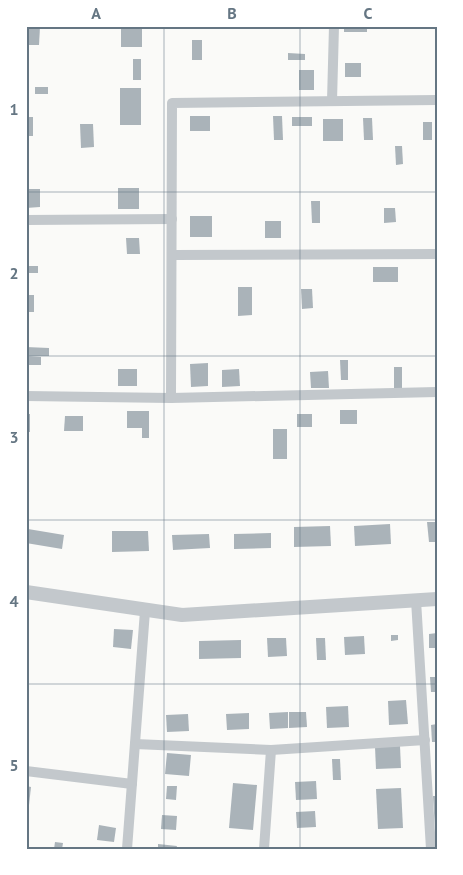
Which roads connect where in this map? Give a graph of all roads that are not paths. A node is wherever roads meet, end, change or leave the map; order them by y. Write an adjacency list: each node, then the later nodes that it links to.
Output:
1 (334, 26): 3 (street)
2 (437, 100): 3 (street)
3 (332, 101): 5 (street)
4 (26, 220): 5 (street)
5 (172, 220): 7 (street)
6 (437, 254): 7 (street)
7 (172, 255): 10 (street)
8 (437, 392): 10 (street)
9 (26, 396): 10 (street)
10 (171, 398)
11 (26, 592): 14 (street)
12 (437, 599): 13 (street)
13 (416, 600): 14 (street); 15 (street)
14 (145, 611): 16 (street)
15 (425, 740): 17 (street); 22 (street)
16 (135, 744): 17 (street); 19 (street)
17 (271, 750): 21 (street)
18 (26, 771): 19 (street)
19 (132, 784): 20 (street)
20 (127, 849)
21 (264, 849)
22 (431, 849)

